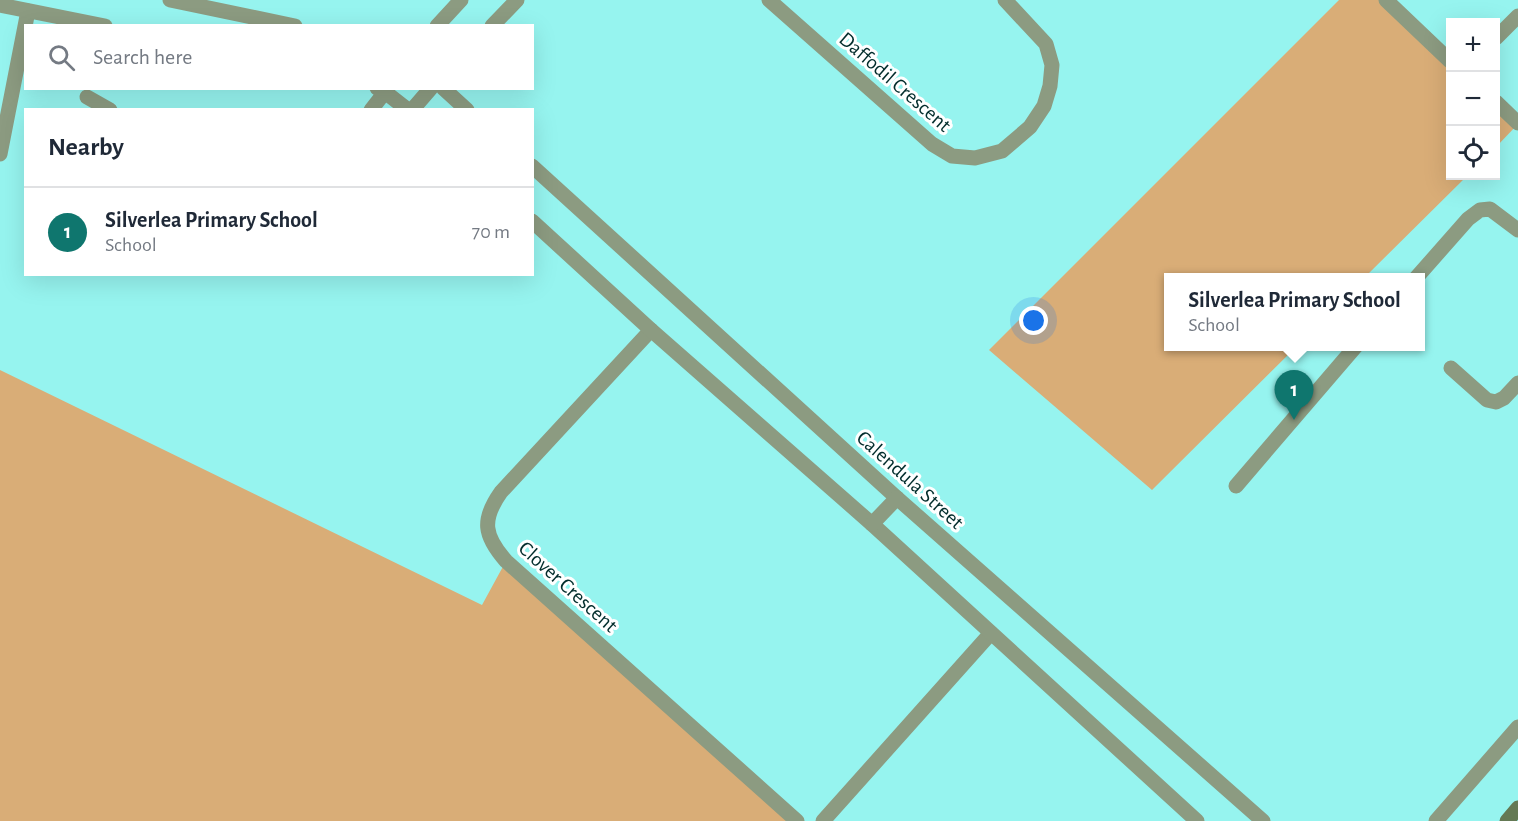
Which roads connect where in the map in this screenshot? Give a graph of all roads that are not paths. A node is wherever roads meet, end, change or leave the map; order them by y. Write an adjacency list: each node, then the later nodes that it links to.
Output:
1 (170, 0): 8 (street)
2 (461, 0): 14 (street)
3 (517, 0): 15 (street)
4 (769, 0): 5 (street, Daffodil Crescent)
5 (1005, 0)
6 (1386, 0): 18 (street)
7 (0, 5): 9 (street)
8 (223, 5): 13 (street)
9 (28, 11): 11 (street); 12 (street)
10 (1518, 16): 17 (street)
11 (25, 24)
12 (95, 24)
13 (288, 24)
14 (439, 24)
15 (494, 24)
16 (24, 31): 30 (street)
17 (1500, 34)
18 (1446, 57)
19 (383, 90): 25 (street); 26 (street)
20 (429, 90): 27 (street)
21 (444, 90): 28 (street)
22 (87, 97): 24 (street)
23 (1500, 106): 29 (street)
24 (106, 108)
25 (372, 108)
26 (407, 108)
27 (412, 108)
28 (465, 108)
29 (1518, 123)
30 (0, 154)
31 (534, 168): 40 (street, Calendula Street)
32 (534, 223): 35 (street)
33 (1518, 230): 34 (street)
34 (1420, 273)
35 (651, 330): 41 (street); 45 (street, Clover Crescent)
36 (1352, 351): 39 (street)
37 (1451, 368): 38 (street)
38 (1518, 383)
39 (1236, 486)
40 (897, 498): 41 (street); 48 (street, Calendula Street)
41 (872, 524): 42 (street)
42 (991, 633): 46 (street); 47 (street)
43 (1518, 727): 49 (street)
44 (1518, 808): 50 (main road)
45 (797, 821)
46 (823, 821)
47 (1197, 821)
48 (1263, 821)
49 (1436, 821)
50 (1507, 821)

